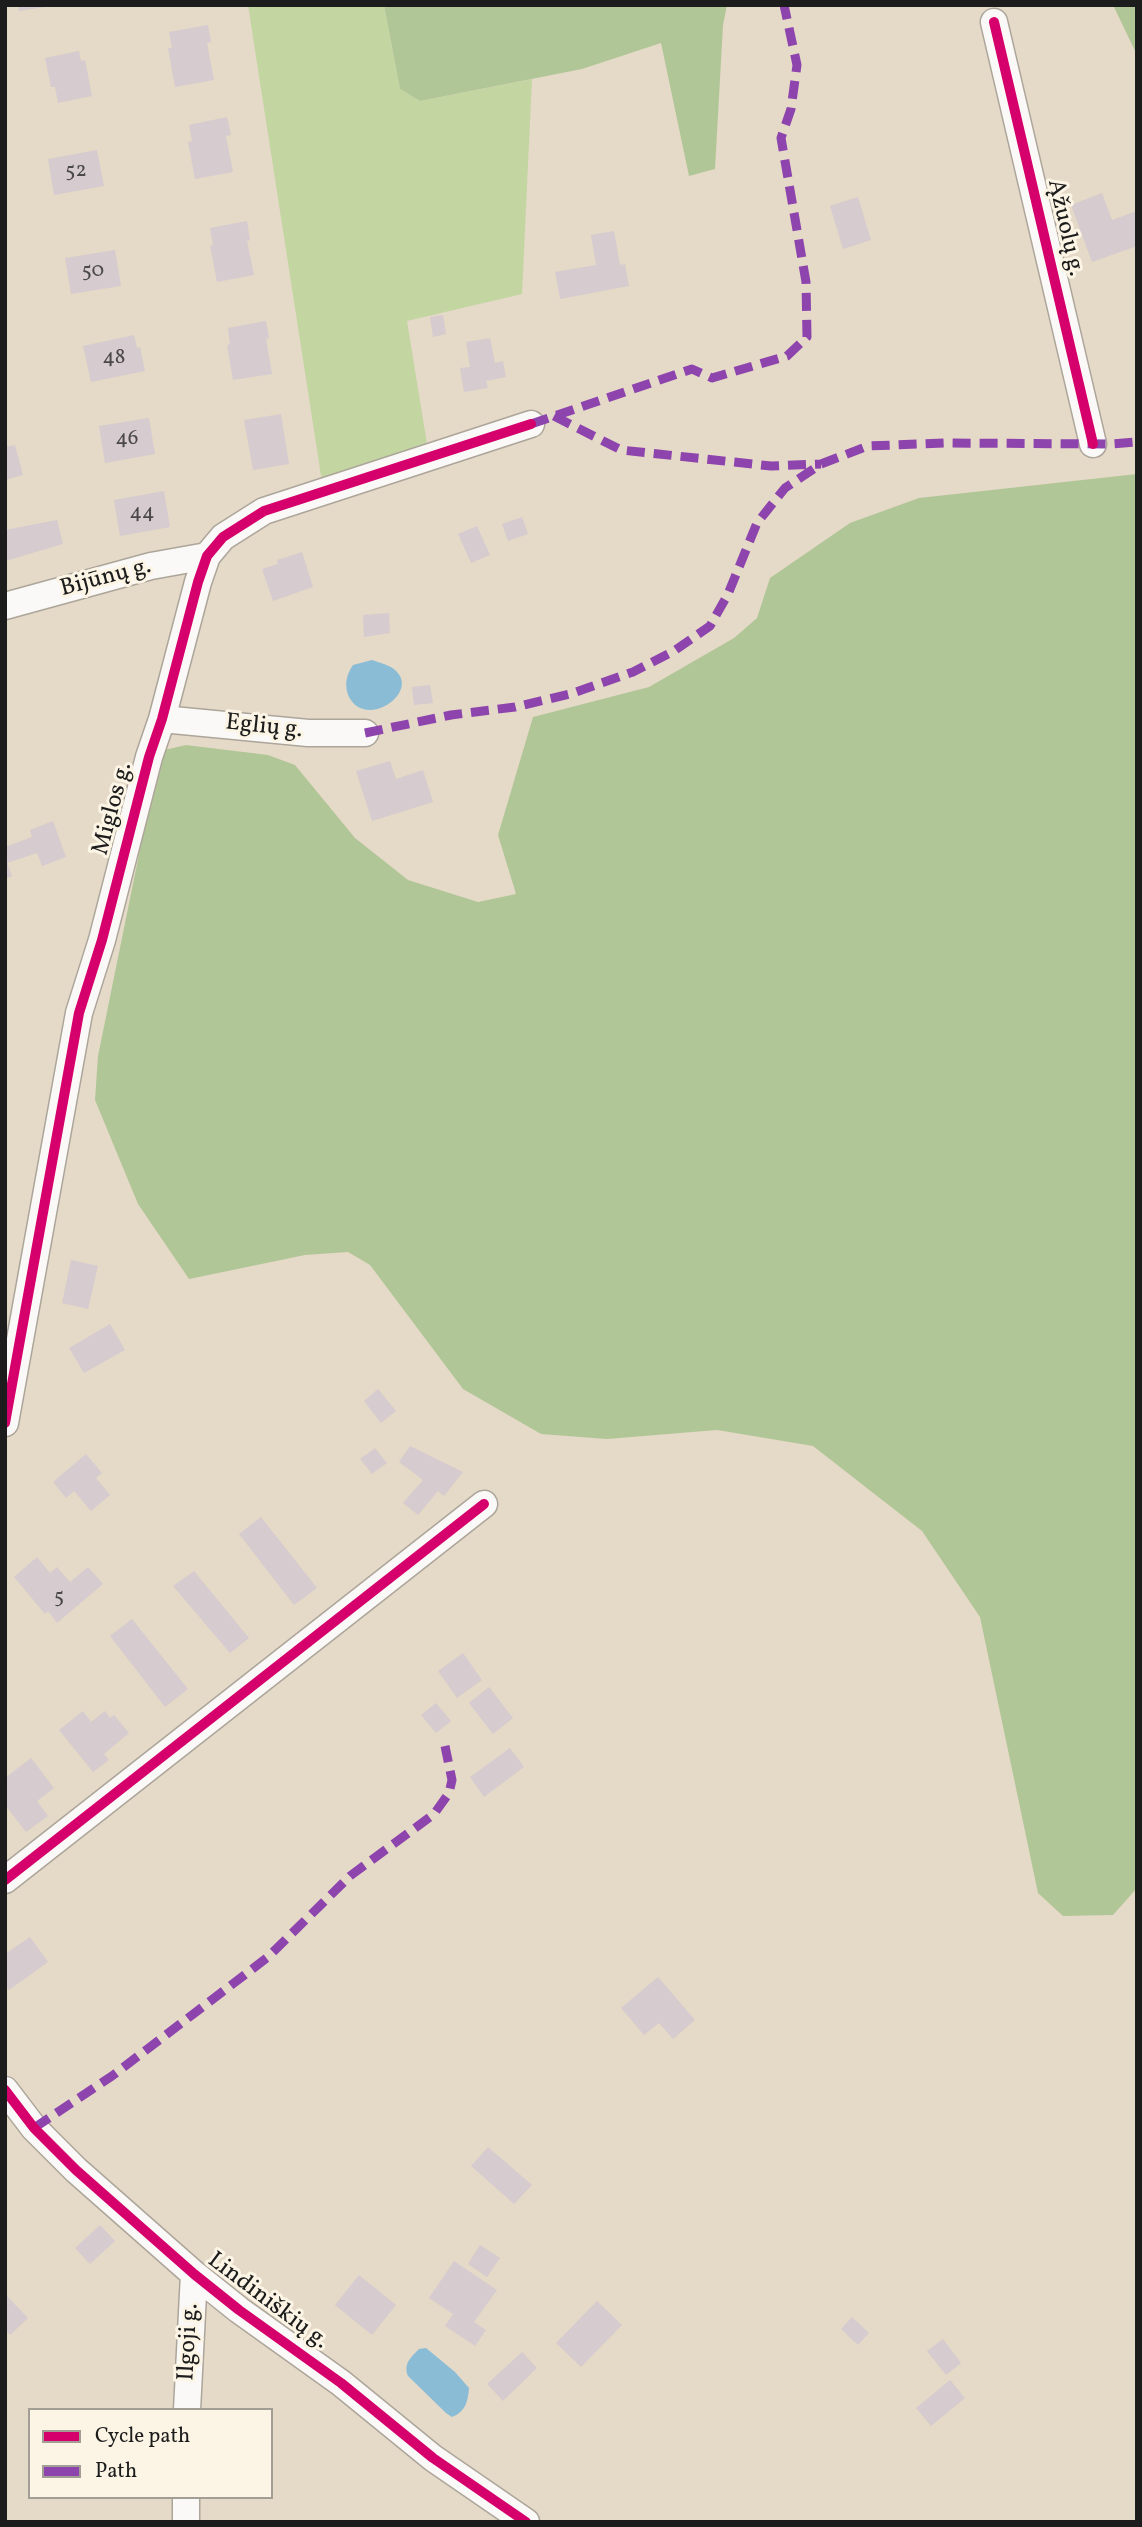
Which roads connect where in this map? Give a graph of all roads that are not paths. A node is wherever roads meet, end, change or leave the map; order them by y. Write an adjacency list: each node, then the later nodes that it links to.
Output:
1 (994, 22): 3 (street, Ąžuolų g.)
2 (531, 424): 4 (street, Miglos g.)
3 (1093, 444)
4 (207, 556): 5 (street, Bijūnų g.); 6 (street, Miglos g.)
5 (5, 606)
6 (162, 719): 7 (street, Eglių g.); 8 (street, Miglos g.)
7 (365, 733)
8 (5, 1423)
9 (484, 1503): 10 (street)
10 (5, 1880)
11 (5, 2090): 12 (street, Lindiniškių g.)
12 (194, 2274): 13 (street, Ilgoji g.); 16 (street, Lindiniškių g.)
13 (187, 2408)
14 (186, 2499): 15 (street)
15 (186, 2522)
16 (526, 2522)

